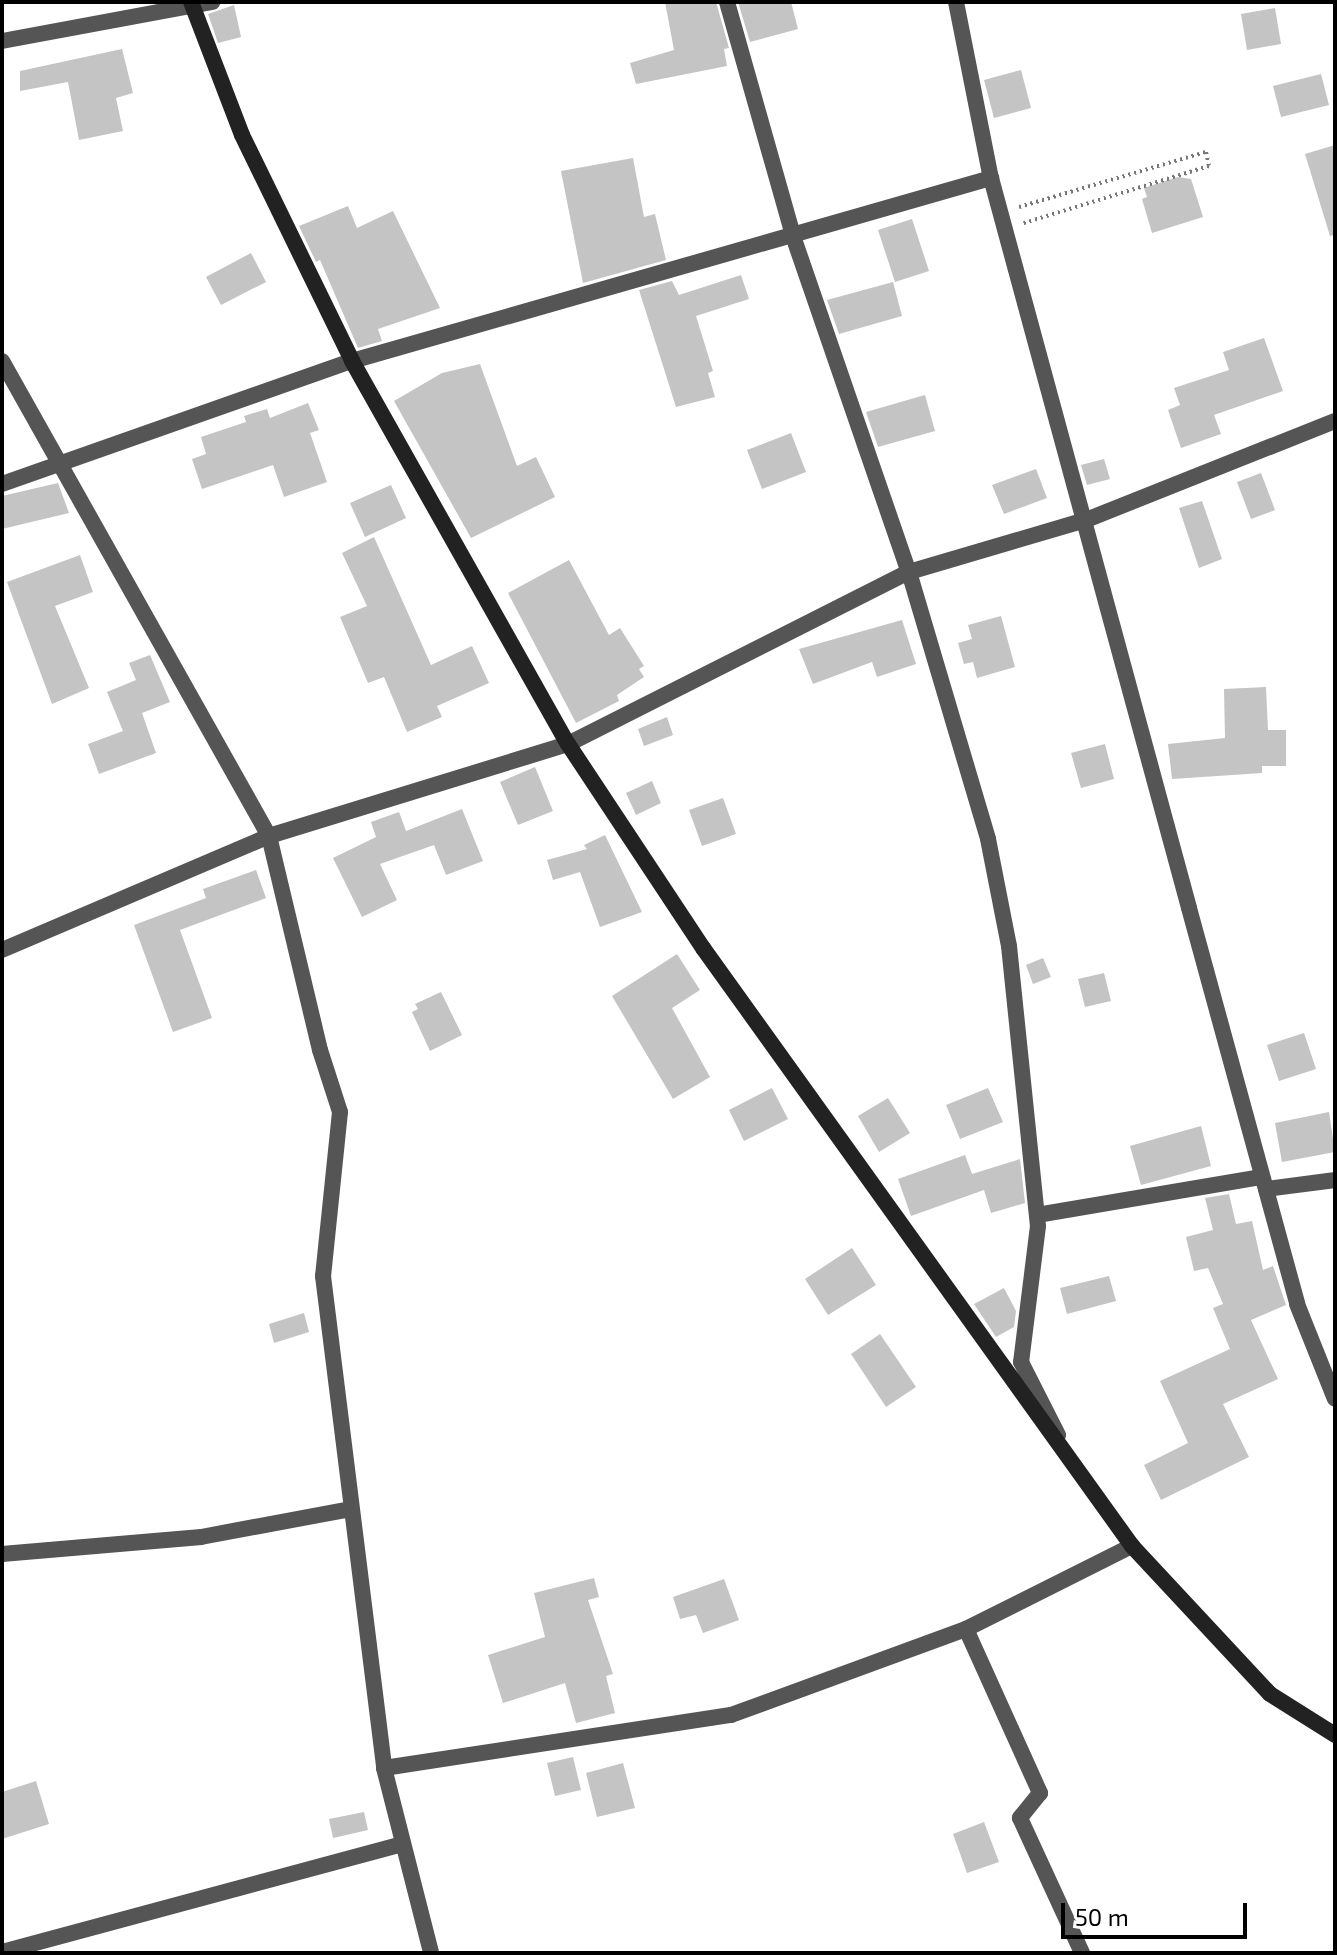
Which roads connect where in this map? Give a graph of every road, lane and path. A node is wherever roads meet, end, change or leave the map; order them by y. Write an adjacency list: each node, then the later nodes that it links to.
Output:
1 (212, 2): 4 (street)
2 (727, 2): 8 (street)
3 (956, 2): 6 (street)
4 (191, 4): 5 (street); 10 (street)
5 (2, 41)
6 (991, 178): 7 (street); 8 (street)
7 (1003, 220): 7 (path); 14 (street)
8 (793, 236): 10 (street); 15 (street)
9 (2, 361): 12 (street)
10 (352, 361): 12 (street); 16 (street)
11 (1335, 421): 14 (street)
12 (59, 464): 13 (street); 17 (street)
13 (2, 484)
14 (1086, 520): 15 (street); 20 (street)
15 (909, 572): 16 (street); 21 (street)
16 (568, 744): 17 (street); 23 (street)
17 (269, 836): 18 (street); 24 (street)
18 (2, 950)
19 (1335, 1180): 20 (street)
20 (1264, 1183): 21 (street); 22 (street)
21 (1037, 1215): 23 (street)
22 (1335, 1399)
23 (1075, 1468): 25 (street)
24 (350, 1509): 26 (street); 29 (street)
25 (1132, 1546): 27 (street); 28 (street)
26 (2, 1554)
27 (966, 1629): 29 (street); 33 (street)
28 (1335, 1735)
29 (384, 1768): 30 (street)
30 (401, 1844): 31 (street); 32 (street)
31 (2, 1952)
32 (431, 1953)
33 (1082, 1953)

